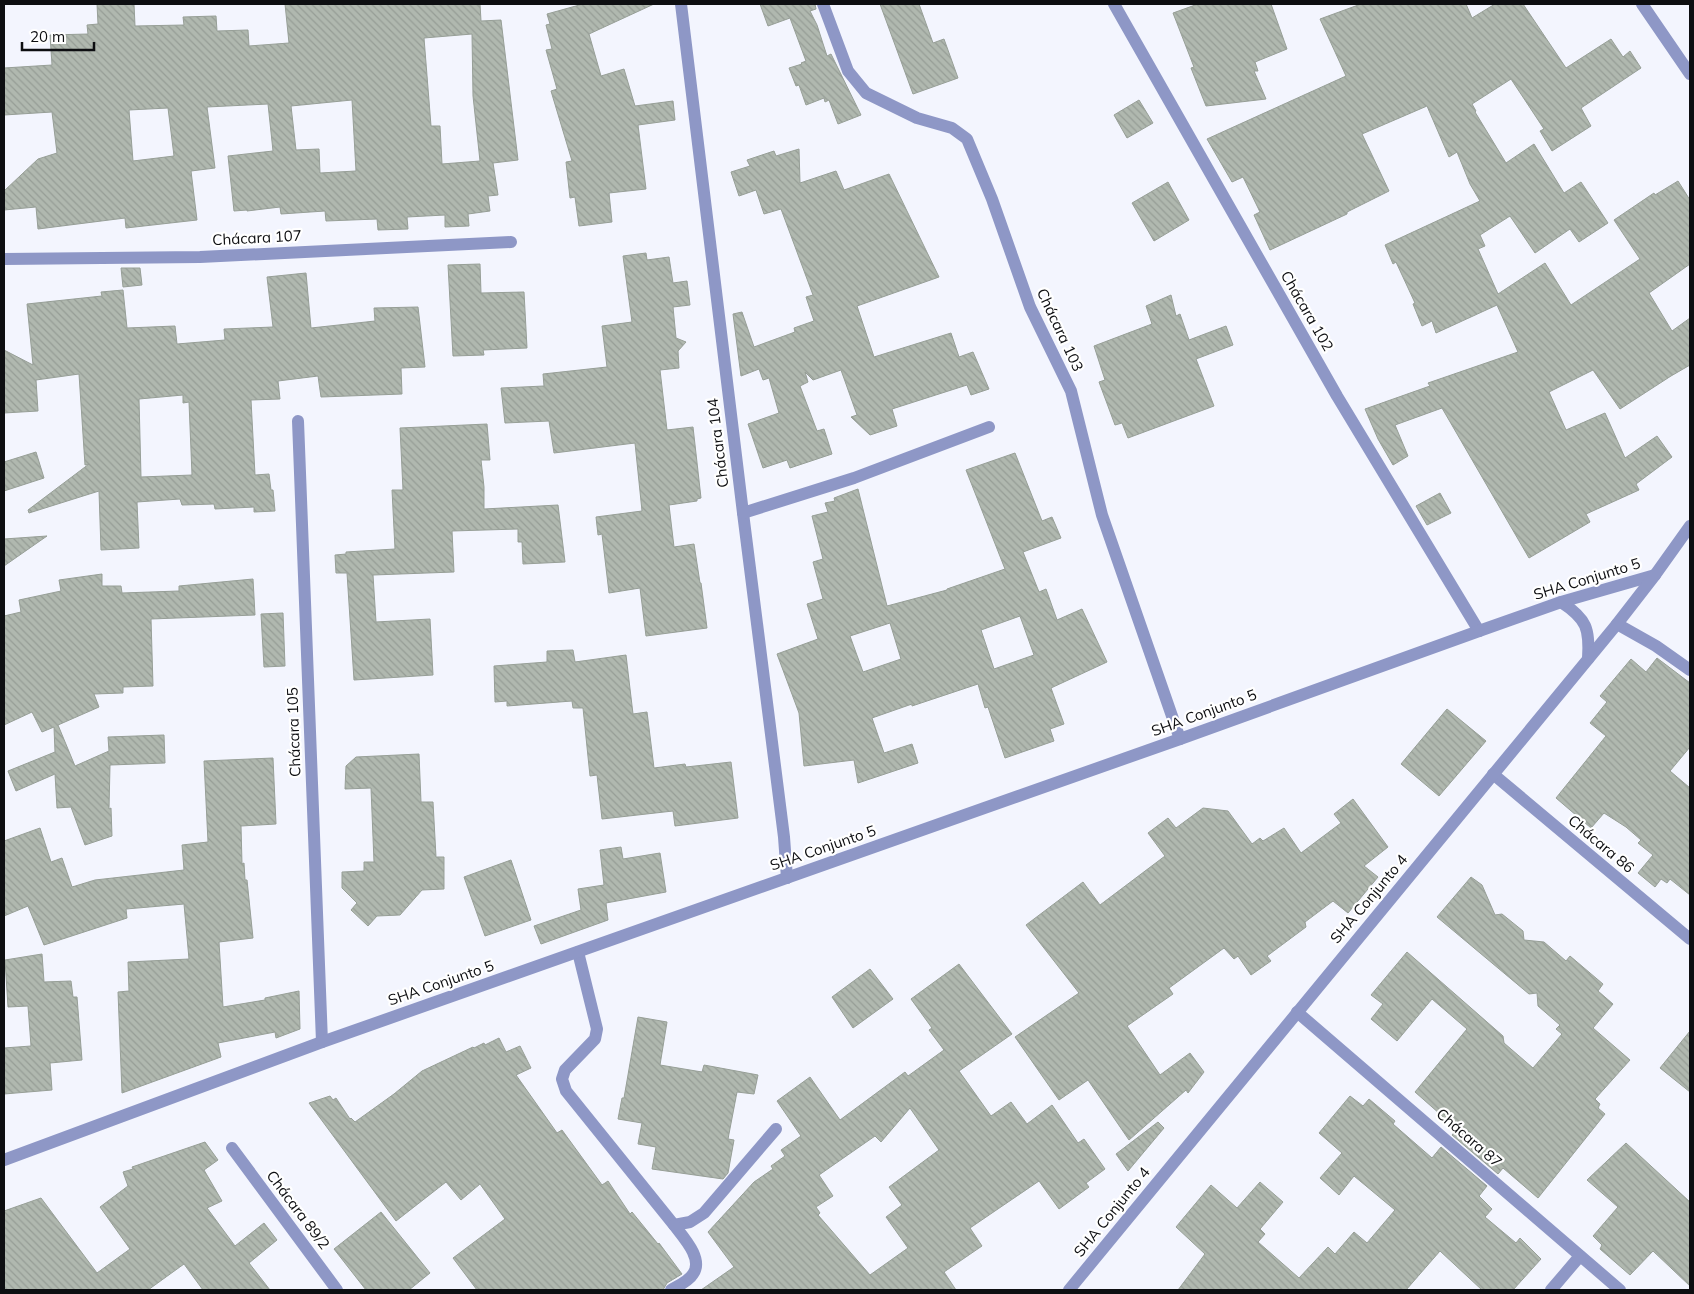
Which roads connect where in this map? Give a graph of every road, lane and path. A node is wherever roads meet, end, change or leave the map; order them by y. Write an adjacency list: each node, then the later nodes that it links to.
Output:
1 (681, 4): 10 (street, Chácara 104)
2 (823, 4): 18 (street, Chácara 103)
3 (1114, 4): 15 (street, Chácara 102)
4 (1642, 4): 5 (street)
5 (1690, 74)
6 (511, 242): 7 (street, Chácara 107)
7 (4, 259)
8 (298, 421): 24 (street, Chácara 105)
9 (989, 428): 10 (street)
10 (742, 513): 20 (street, Chácara 104)
11 (1690, 526): 12 (street, SHA Conjunto 4)
12 (1655, 576): 13 (street, SHA Conjunto 5); 14 (street, SHA Conjunto 4)
13 (1561, 602): 15 (street, SHA Conjunto 5); 16 (street)
14 (1617, 624): 16 (street, SHA Conjunto 4); 17 (street)
15 (1479, 631): 18 (street, SHA Conjunto 5)
16 (1588, 659): 19 (street, SHA Conjunto 4)
17 (1690, 670)
18 (1180, 739): 20 (street, SHA Conjunto 5)
19 (1493, 774): 21 (street, Chácara 86); 23 (street, SHA Conjunto 4)
20 (787, 878): 22 (street, SHA Conjunto 5)
21 (1690, 939)
22 (578, 952): 24 (street, SHA Conjunto 5); 28 (street)
23 (1297, 1012): 29 (street, Chácara 87); 32 (street, SHA Conjunto 4)
24 (322, 1042): 27 (street, SHA Conjunto 5)
25 (776, 1129): 28 (street)
26 (232, 1148): 30 (street, Chácara 89/2)
27 (4, 1160)
28 (674, 1225): 31 (street)
29 (1580, 1256): 33 (street); 34 (street, Chácara 87)
30 (337, 1290)
31 (671, 1290)
32 (1069, 1290)
33 (1551, 1290)
34 (1620, 1290)

